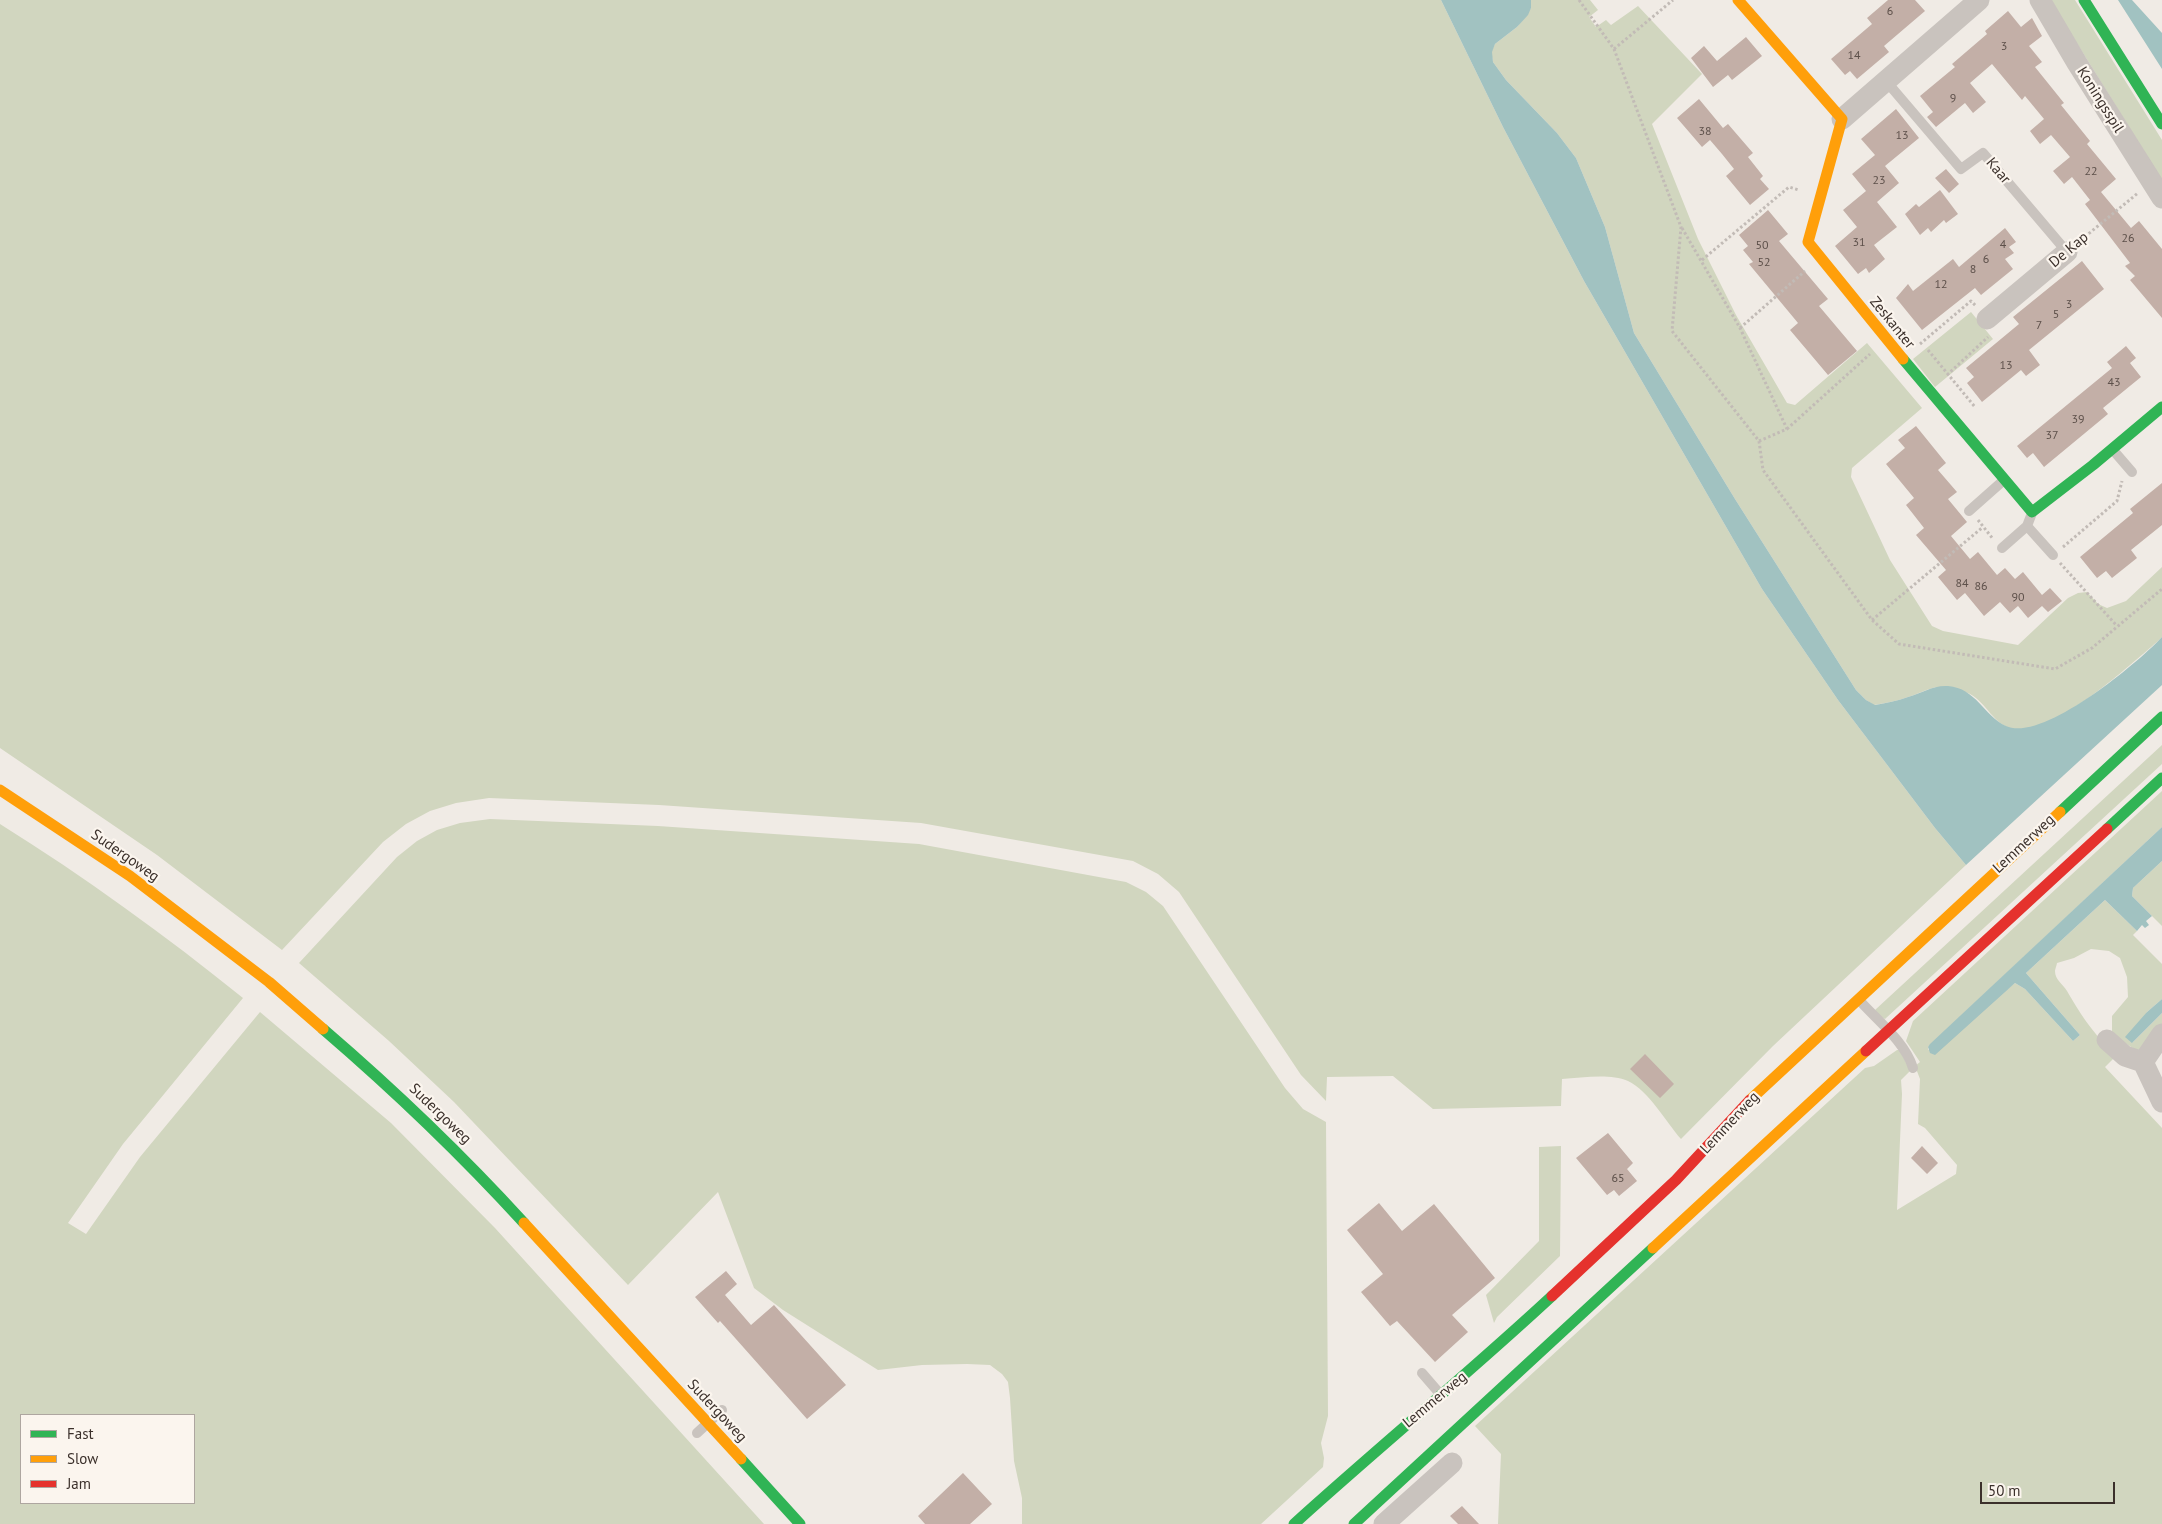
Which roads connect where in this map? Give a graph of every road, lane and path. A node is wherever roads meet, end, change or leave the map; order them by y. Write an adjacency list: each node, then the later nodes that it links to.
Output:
1 (1579, 0): 7 (path)
2 (1673, 0): 7 (path)
3 (1738, 0): 9 (street)
4 (1979, 0): 8 (street)
5 (2040, 0): 11 (street, Koningsspil)
6 (2084, 0): 10 (street)
7 (1614, 49): 13 (path)
8 (1886, 81): 9 (street); 14 (lane, Kaar)
9 (1842, 119): 12 (street, Zeskanter)
10 (2162, 124)
11 (2157, 190): 14 (path, De Kap)
12 (1820, 196): 15 (street, Zeskanter); 16 (path)
13 (1681, 227): 16 (path); 24 (path)
14 (2067, 252): 17 (street, De Kap)
15 (1820, 258): 18 (path); 19 (street, Zeskanter)
16 (1702, 260): 18 (path)
17 (1987, 319): 20 (path); 21 (path)
18 (1740, 328): 23 (path)
19 (1886, 339): 20 (street, Zeskanter); 23 (path)
20 (1902, 360): 21 (street, Zeskanter)
21 (1929, 391): 27 (street, Zeskanter)
22 (2162, 407): 25 (street)
23 (1787, 429): 24 (path)
24 (1759, 441): 35 (path)
25 (2112, 449): 26 (lane); 29 (street)
26 (2132, 472): 33 (path)
27 (2004, 480): 28 (lane); 29 (street, Zeskanter)
28 (1969, 510): 31 (path)
29 (2032, 512): 30 (lane)
30 (2027, 526): 32 (lane); 33 (lane)
31 (1983, 527): 32 (path); 35 (path)
32 (2002, 548)
33 (2053, 555): 36 (path)
34 (2162, 589): 36 (path)
35 (1872, 620): 36 (path)
36 (2117, 626)
37 (2162, 717): 40 (street, Lemmerweg)
38 (2162, 778): 41 (street)
39 (0, 790): 50 (street, Sudergoweg)
40 (1858, 999): 41 (lane); 48 (street, Lemmerweg)
41 (1888, 1032): 45 (lane); 55 (street)
42 (2162, 1034): 44 (street)
43 (2107, 1040): 44 (street)
44 (2143, 1062): 46 (street)
45 (1913, 1068)
46 (2162, 1102)
47 (1422, 1373): 48 (lane)
48 (1442, 1396): 54 (street, Lemmerweg)
49 (722, 1410): 50 (lane)
50 (708, 1423): 51 (lane); 53 (street, Sudergoweg)
51 (697, 1433)
52 (1446, 1472): 56 (street)
53 (800, 1524)
54 (1294, 1524)
55 (1354, 1524)
56 (1384, 1524)

